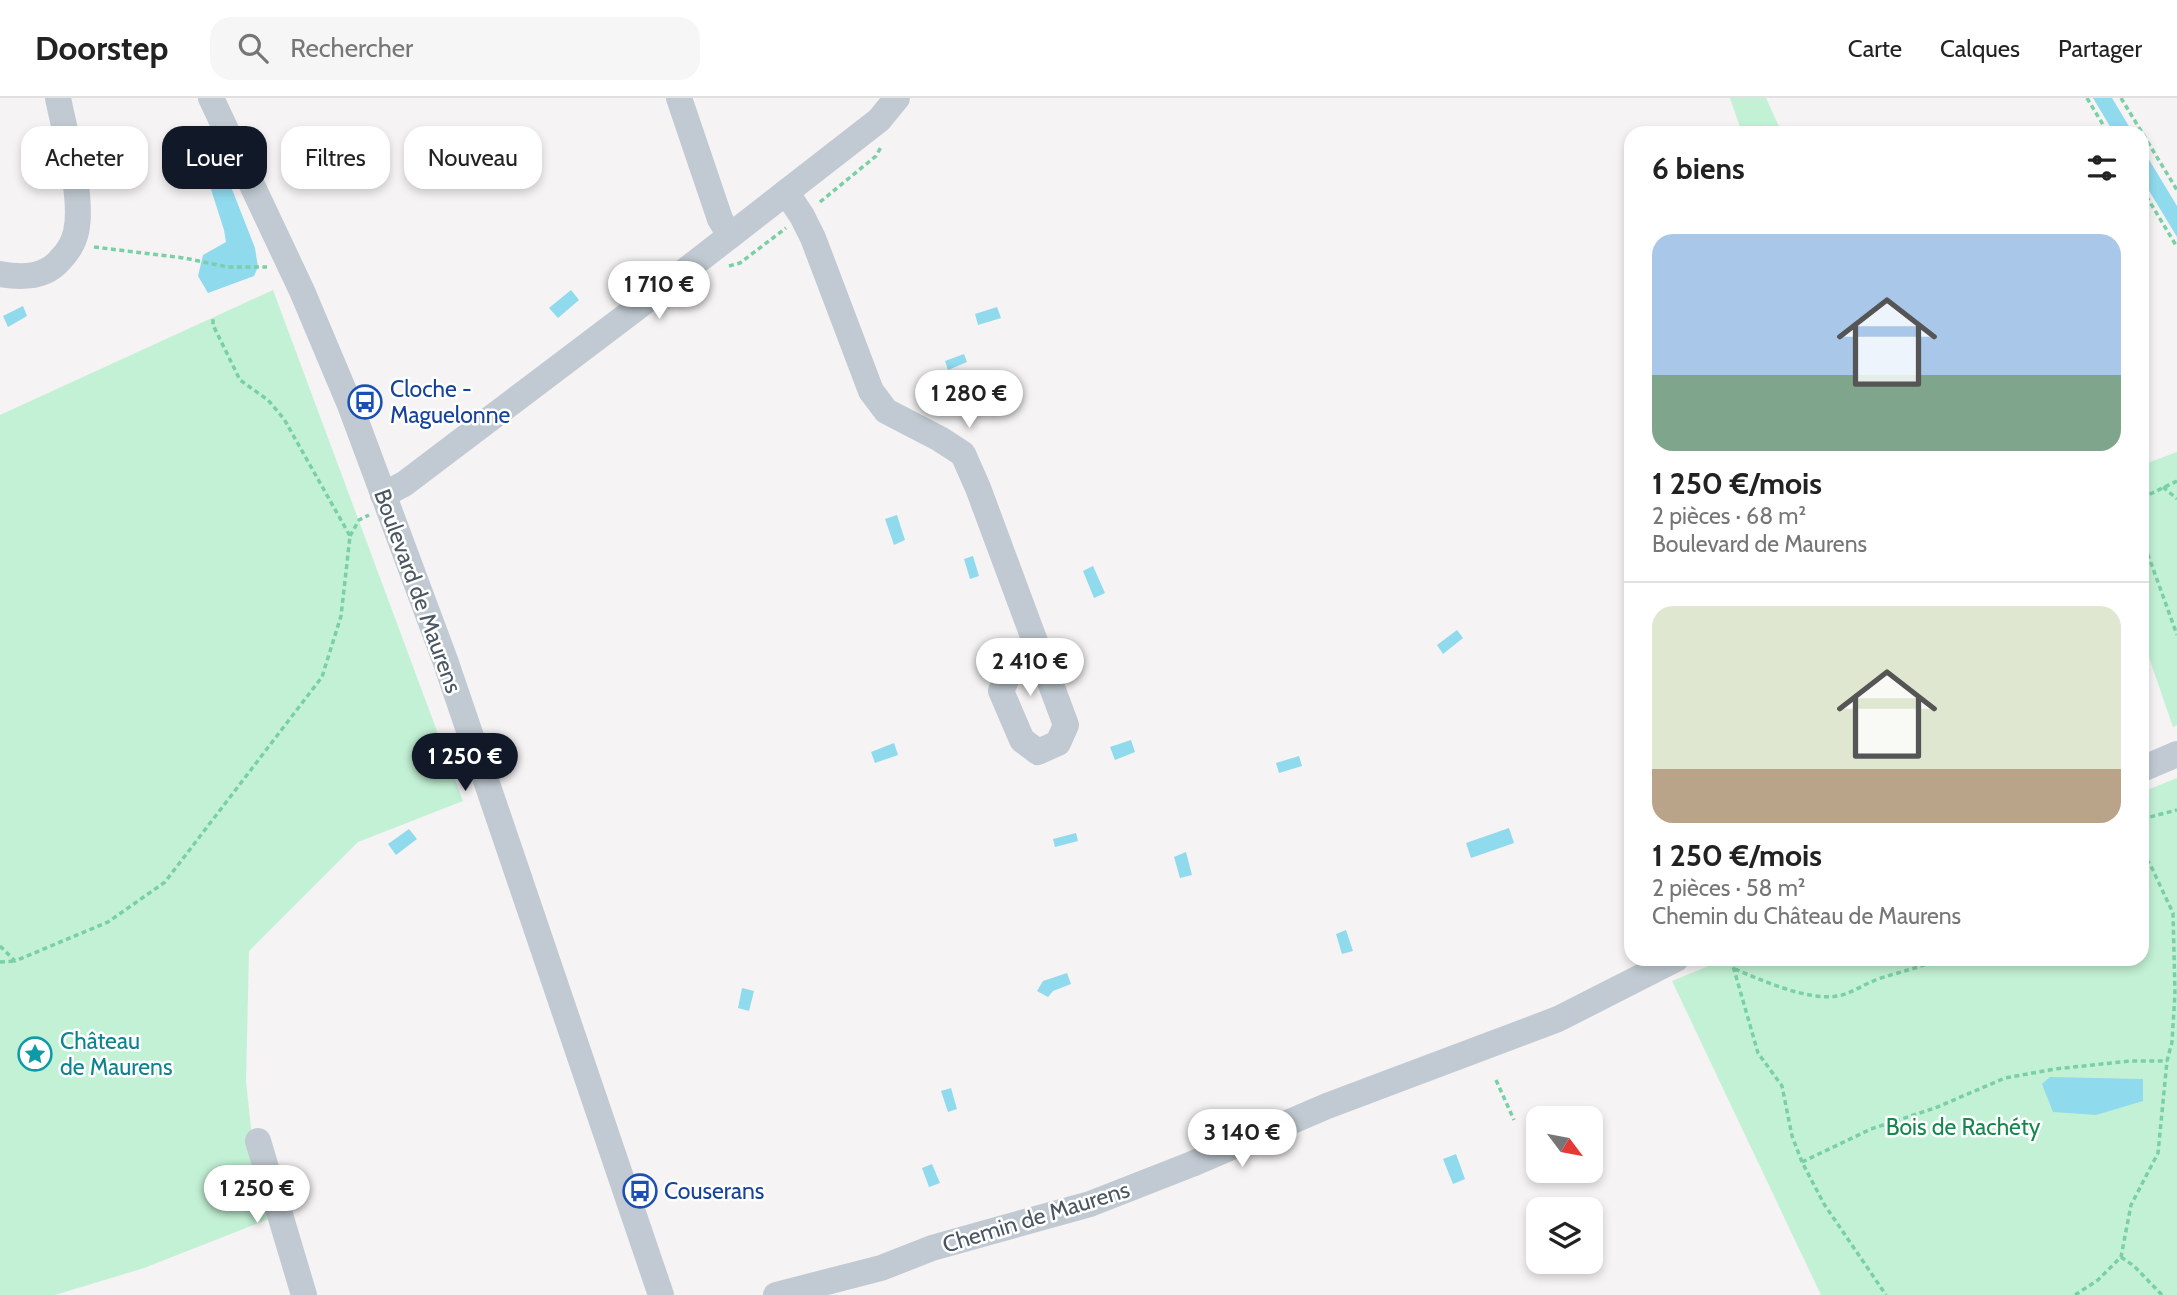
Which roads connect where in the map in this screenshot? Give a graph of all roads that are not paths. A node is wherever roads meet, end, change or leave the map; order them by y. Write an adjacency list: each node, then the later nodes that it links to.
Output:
1 (58, 98): 7 (street)
2 (211, 98): 8 (street, Boulevard de Maurens)
3 (679, 98): 6 (street)
4 (897, 98): 5 (street)
5 (786, 192): 6 (street); 9 (street)
6 (730, 236): 8 (street)
7 (0, 274)
8 (383, 495): 15 (street, Boulevard de Maurens)
9 (1040, 655): 9 (street)
10 (2177, 754): 11 (street)
11 (2149, 766)
12 (1662, 966): 16 (street, Chemin de Maurens)
13 (258, 1141): 14 (street)
14 (304, 1295)
15 (660, 1295)
16 (776, 1295)

